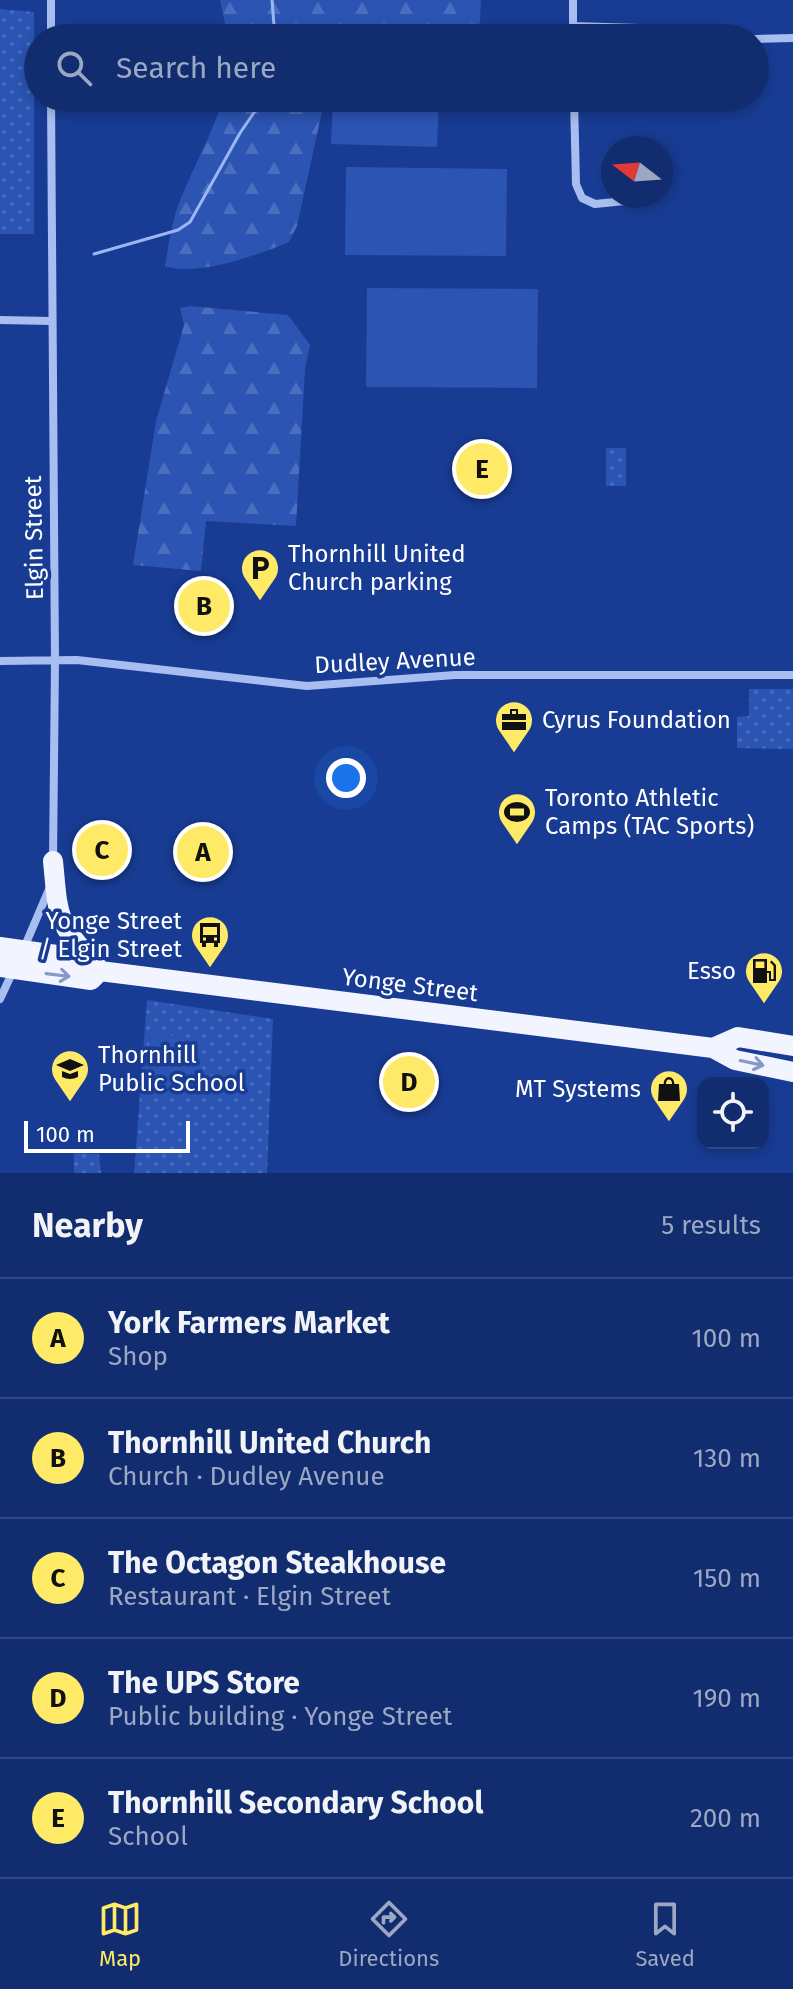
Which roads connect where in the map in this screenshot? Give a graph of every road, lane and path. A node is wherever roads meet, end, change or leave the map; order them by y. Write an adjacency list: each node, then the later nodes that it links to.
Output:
1 (51, 0): 3 (street)
2 (573, 0): 4 (street)
3 (51, 24)
4 (573, 24)
5 (793, 38): 6 (street)
6 (769, 39)
7 (51, 112): 11 (street, Elgin Street)
8 (574, 112): 9 (street)
9 (601, 203)
10 (0, 320): 11 (street)
11 (51, 321): 13 (street, Elgin Street)
12 (0, 661): 13 (street, Dudley Avenue)
13 (55, 661): 14 (street, Dudley Avenue); 15 (street, Elgin Street)
14 (793, 675)
15 (53, 861): 17 (street, Elgin Street); 18 (main road)
16 (0, 947): 17 (main road, Yonge Street)
17 (23, 949): 18 (main road, Yonge Street); 19 (street, Elgin Street)
18 (96, 966): 19 (main road, Yonge Street, one-way to 18); 22 (main road, Yonge Street)
19 (7, 968): 20 (street, Elgin Street)
20 (0, 999)
21 (793, 1046): 22 (main road, Yonge Street)
22 (713, 1048): 23 (main road, Yonge Street, one-way to 23)
23 (793, 1072)

